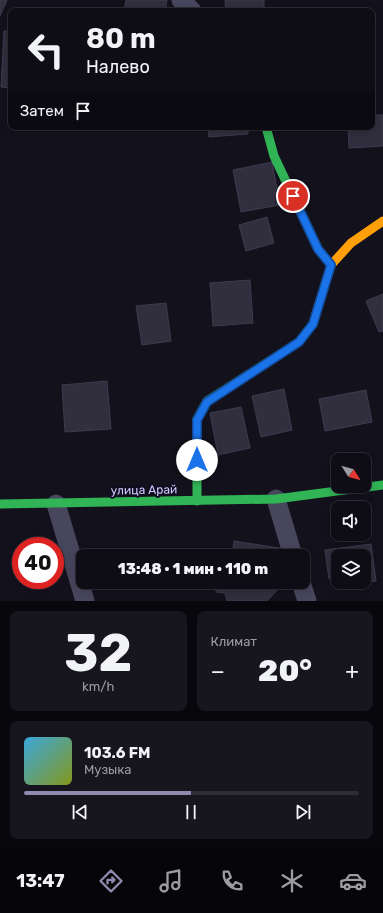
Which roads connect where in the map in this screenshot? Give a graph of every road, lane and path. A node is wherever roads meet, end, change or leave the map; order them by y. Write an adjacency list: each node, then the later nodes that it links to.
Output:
1 (181, 0): 2 (street)
2 (189, 8)
3 (267, 130): 5 (street)
4 (383, 221): 5 (street)
5 (331, 265): 8 (street)
6 (383, 485): 7 (street, улица Арай)
7 (276, 499): 8 (street, улица Арай); 11 (street)
8 (197, 501): 10 (street, улица Арай)
9 (0, 504): 10 (street, улица Арай)
10 (56, 504): 13 (street)
11 (291, 549)
12 (303, 589): 14 (street)
13 (86, 601)
14 (307, 601)

